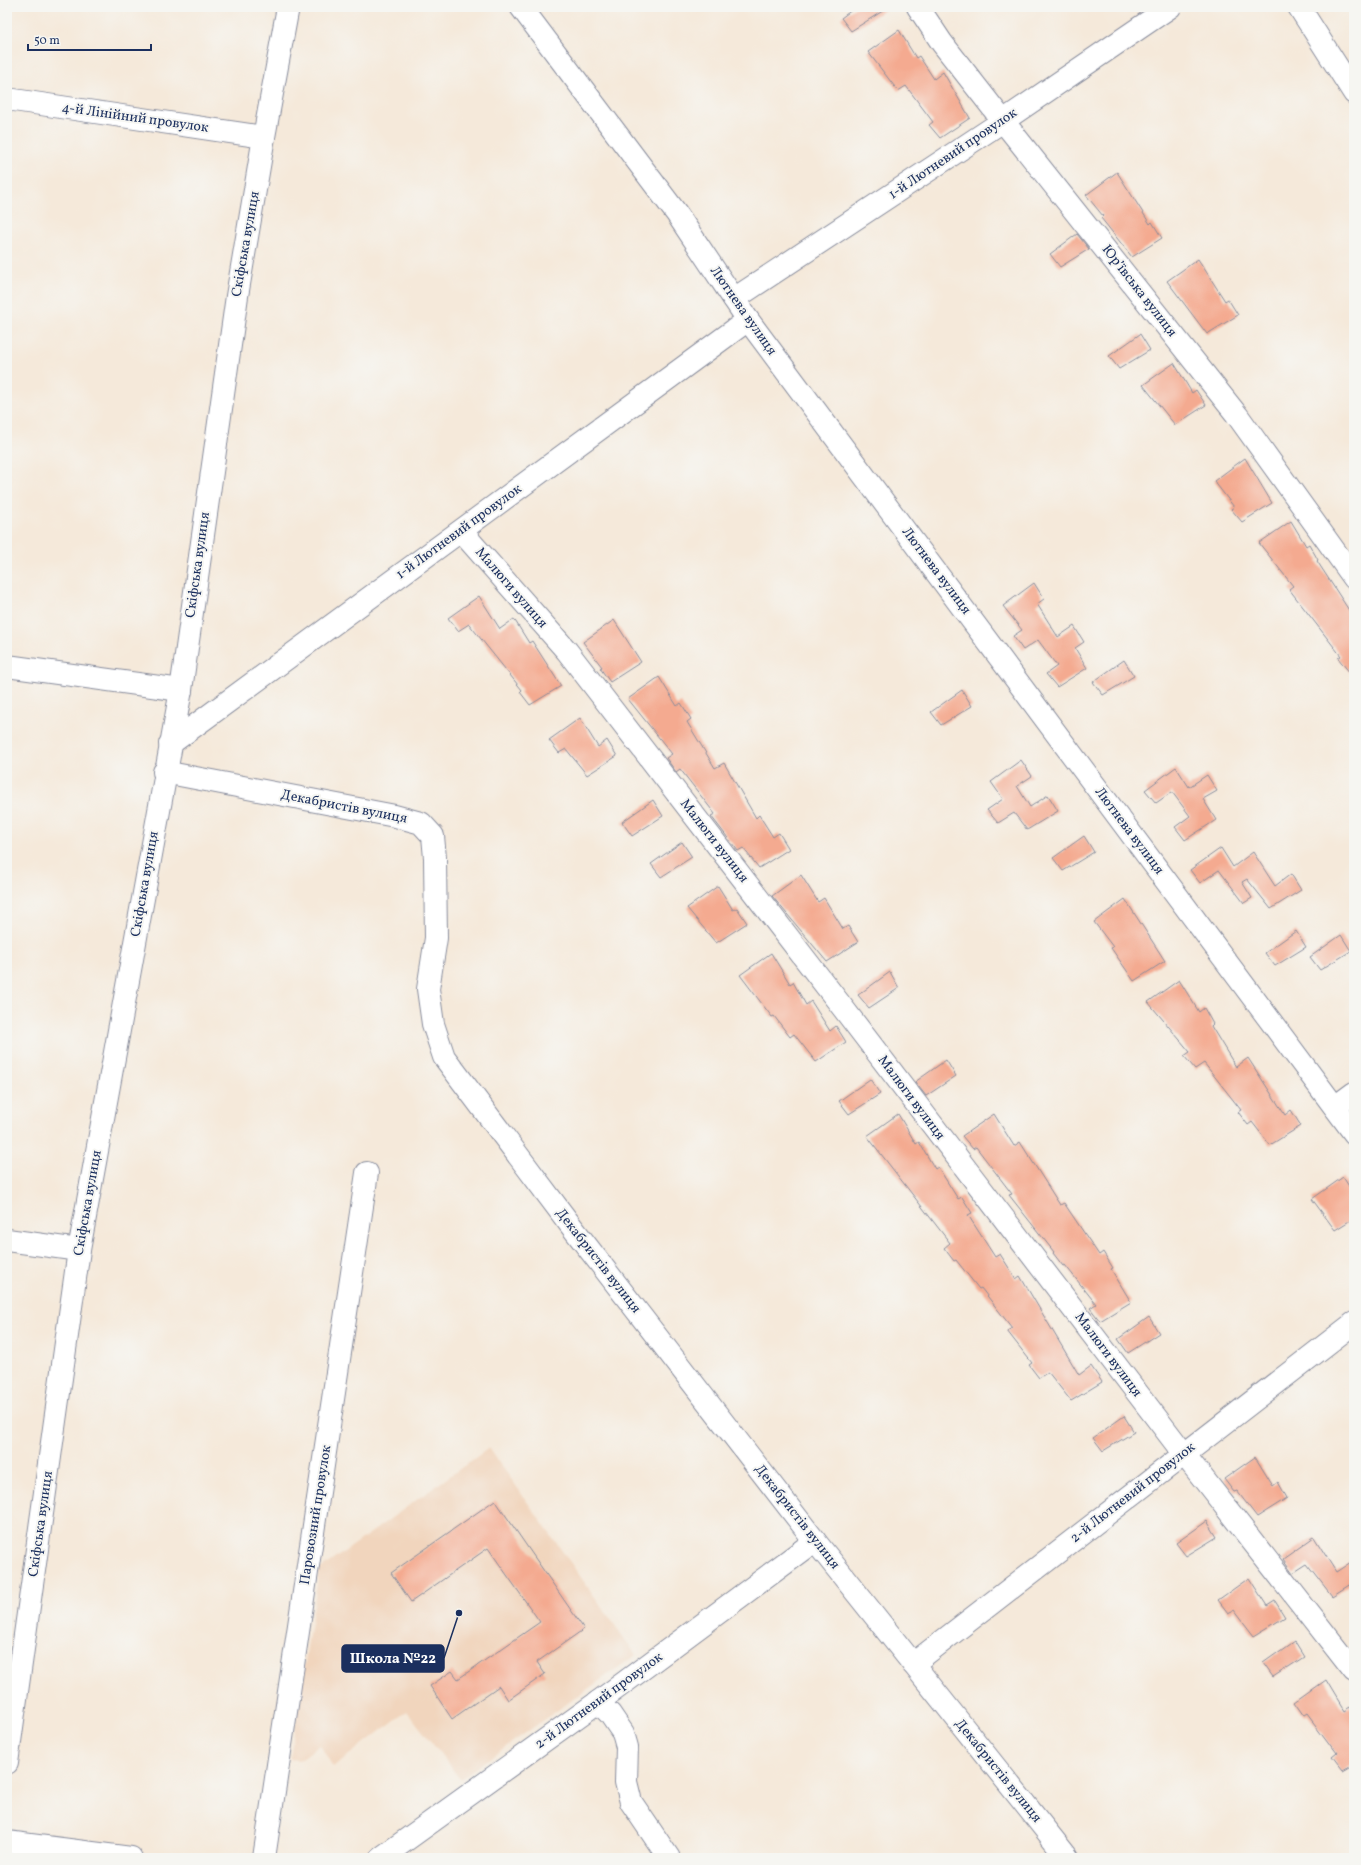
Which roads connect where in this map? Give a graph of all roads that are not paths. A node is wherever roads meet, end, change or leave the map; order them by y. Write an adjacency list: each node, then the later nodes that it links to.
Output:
1 (288, 7): 9 (street, Скіфська вулиця)
2 (521, 7): 10 (street, Лютнева вулиця)
3 (918, 7): 8 (street, Юр’ївська вулиця)
4 (1170, 7): 8 (street, 1-й Лютневий провулок)
5 (1299, 7): 6 (street)
6 (1354, 93)
7 (7, 99): 9 (street, 4-й Лінійний провулок)
8 (1003, 121): 10 (street, 1-й Лютневий провулок); 13 (street, Юр’ївська вулиця)
9 (264, 137): 15 (street, Скіфська вулиця)
10 (734, 299): 11 (street, Лютнева вулиця)
11 (748, 320): 12 (street, 1-й Лютневий провулок); 19 (street, Лютнева вулиця)
12 (461, 531): 16 (street, 1-й Лютневий провулок); 25 (street, Малюги вулиця)
13 (1354, 578)
14 (7, 666): 15 (street)
15 (180, 690): 16 (street, Скіфська вулиця)
16 (170, 744): 17 (street, Скіфська вулиця)
17 (164, 772): 23 (street, Скіфська вулиця); 26 (street, Декабристів вулиця)
18 (1354, 1093): 19 (street)
19 (1335, 1107): 20 (street, Лютнева вулиця)
20 (1354, 1133)
21 (367, 1173): 33 (street, Паровозний провулок)
22 (7, 1240): 23 (street)
23 (79, 1250): 30 (street, Скіфська вулиця)
24 (1354, 1323): 25 (street, 2-й Лютневий провулок)
25 (1184, 1454): 27 (street, 2-й Лютневий провулок); 28 (street, Малюги вулиця)
26 (815, 1541): 27 (street, Декабристів вулиця); 29 (street, 2-й Лютневий провулок)
27 (913, 1664): 36 (street, Декабристів вулиця)
28 (1354, 1671)
29 (598, 1702): 34 (street, 2-й Лютневий провулок); 35 (street)
30 (7, 1763)
31 (7, 1842): 32 (street)
32 (131, 1858)
33 (264, 1858)
34 (381, 1858)
35 (669, 1858)
36 (1068, 1858)

